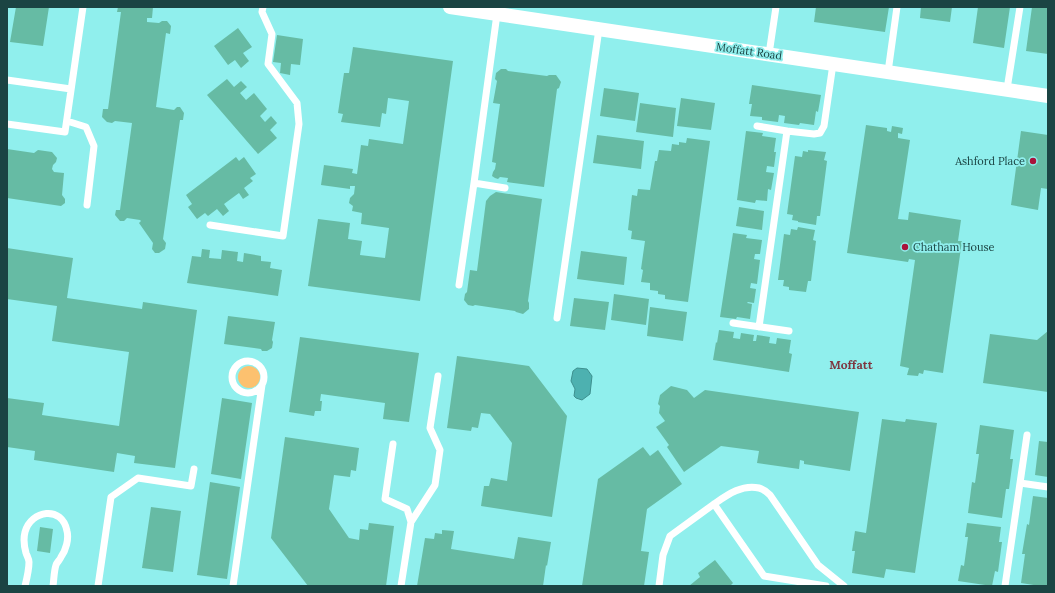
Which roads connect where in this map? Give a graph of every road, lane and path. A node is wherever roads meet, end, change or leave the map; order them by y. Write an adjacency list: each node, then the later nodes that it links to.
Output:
1 (82, 7): 13 (lane)
2 (263, 7): 23 (lane)
3 (450, 7): 7 (street, Moffatt Road)
4 (776, 7): 9 (lane)
5 (897, 7): 11 (lane)
6 (1020, 7): 14 (lane)
7 (497, 14): 8 (street, Moffatt Road); 20 (lane)
8 (599, 29): 9 (street, Moffatt Road); 25 (lane)
9 (769, 54): 10 (street, Moffatt Road)
10 (833, 64): 11 (street, Moffatt Road); 19 (lane)
11 (888, 72): 14 (street, Moffatt Road)
12 (7, 80): 13 (lane)
13 (71, 89): 16 (lane)
14 (1007, 90): 15 (street, Moffatt Road)
15 (1048, 96)
16 (67, 121): 17 (lane); 22 (lane)
17 (7, 124)
18 (757, 126): 19 (lane)
19 (787, 131): 27 (lane)
20 (474, 183): 21 (lane); 24 (lane)
21 (505, 188)
22 (87, 205)
23 (210, 225)
24 (459, 285)
25 (557, 318)
26 (733, 323): 27 (lane)
27 (759, 327): 28 (lane)
28 (788, 331)
29 (438, 376): 37 (lane)
30 (262, 385): 30 (lane); 41 (lane)
31 (1027, 435): 34 (lane)
32 (393, 444): 37 (lane)
33 (194, 469): 40 (lane)
34 (1020, 483): 35 (lane); 46 (lane)
35 (1048, 487)
36 (714, 504): 43 (lane); 44 (lane); 45 (lane)
37 (411, 522): 42 (lane)
38 (25, 586): 39 (lane)
39 (53, 586)
40 (98, 586)
41 (233, 586)
42 (401, 586)
43 (659, 586)
44 (826, 586)
45 (844, 586)
46 (1005, 586)

